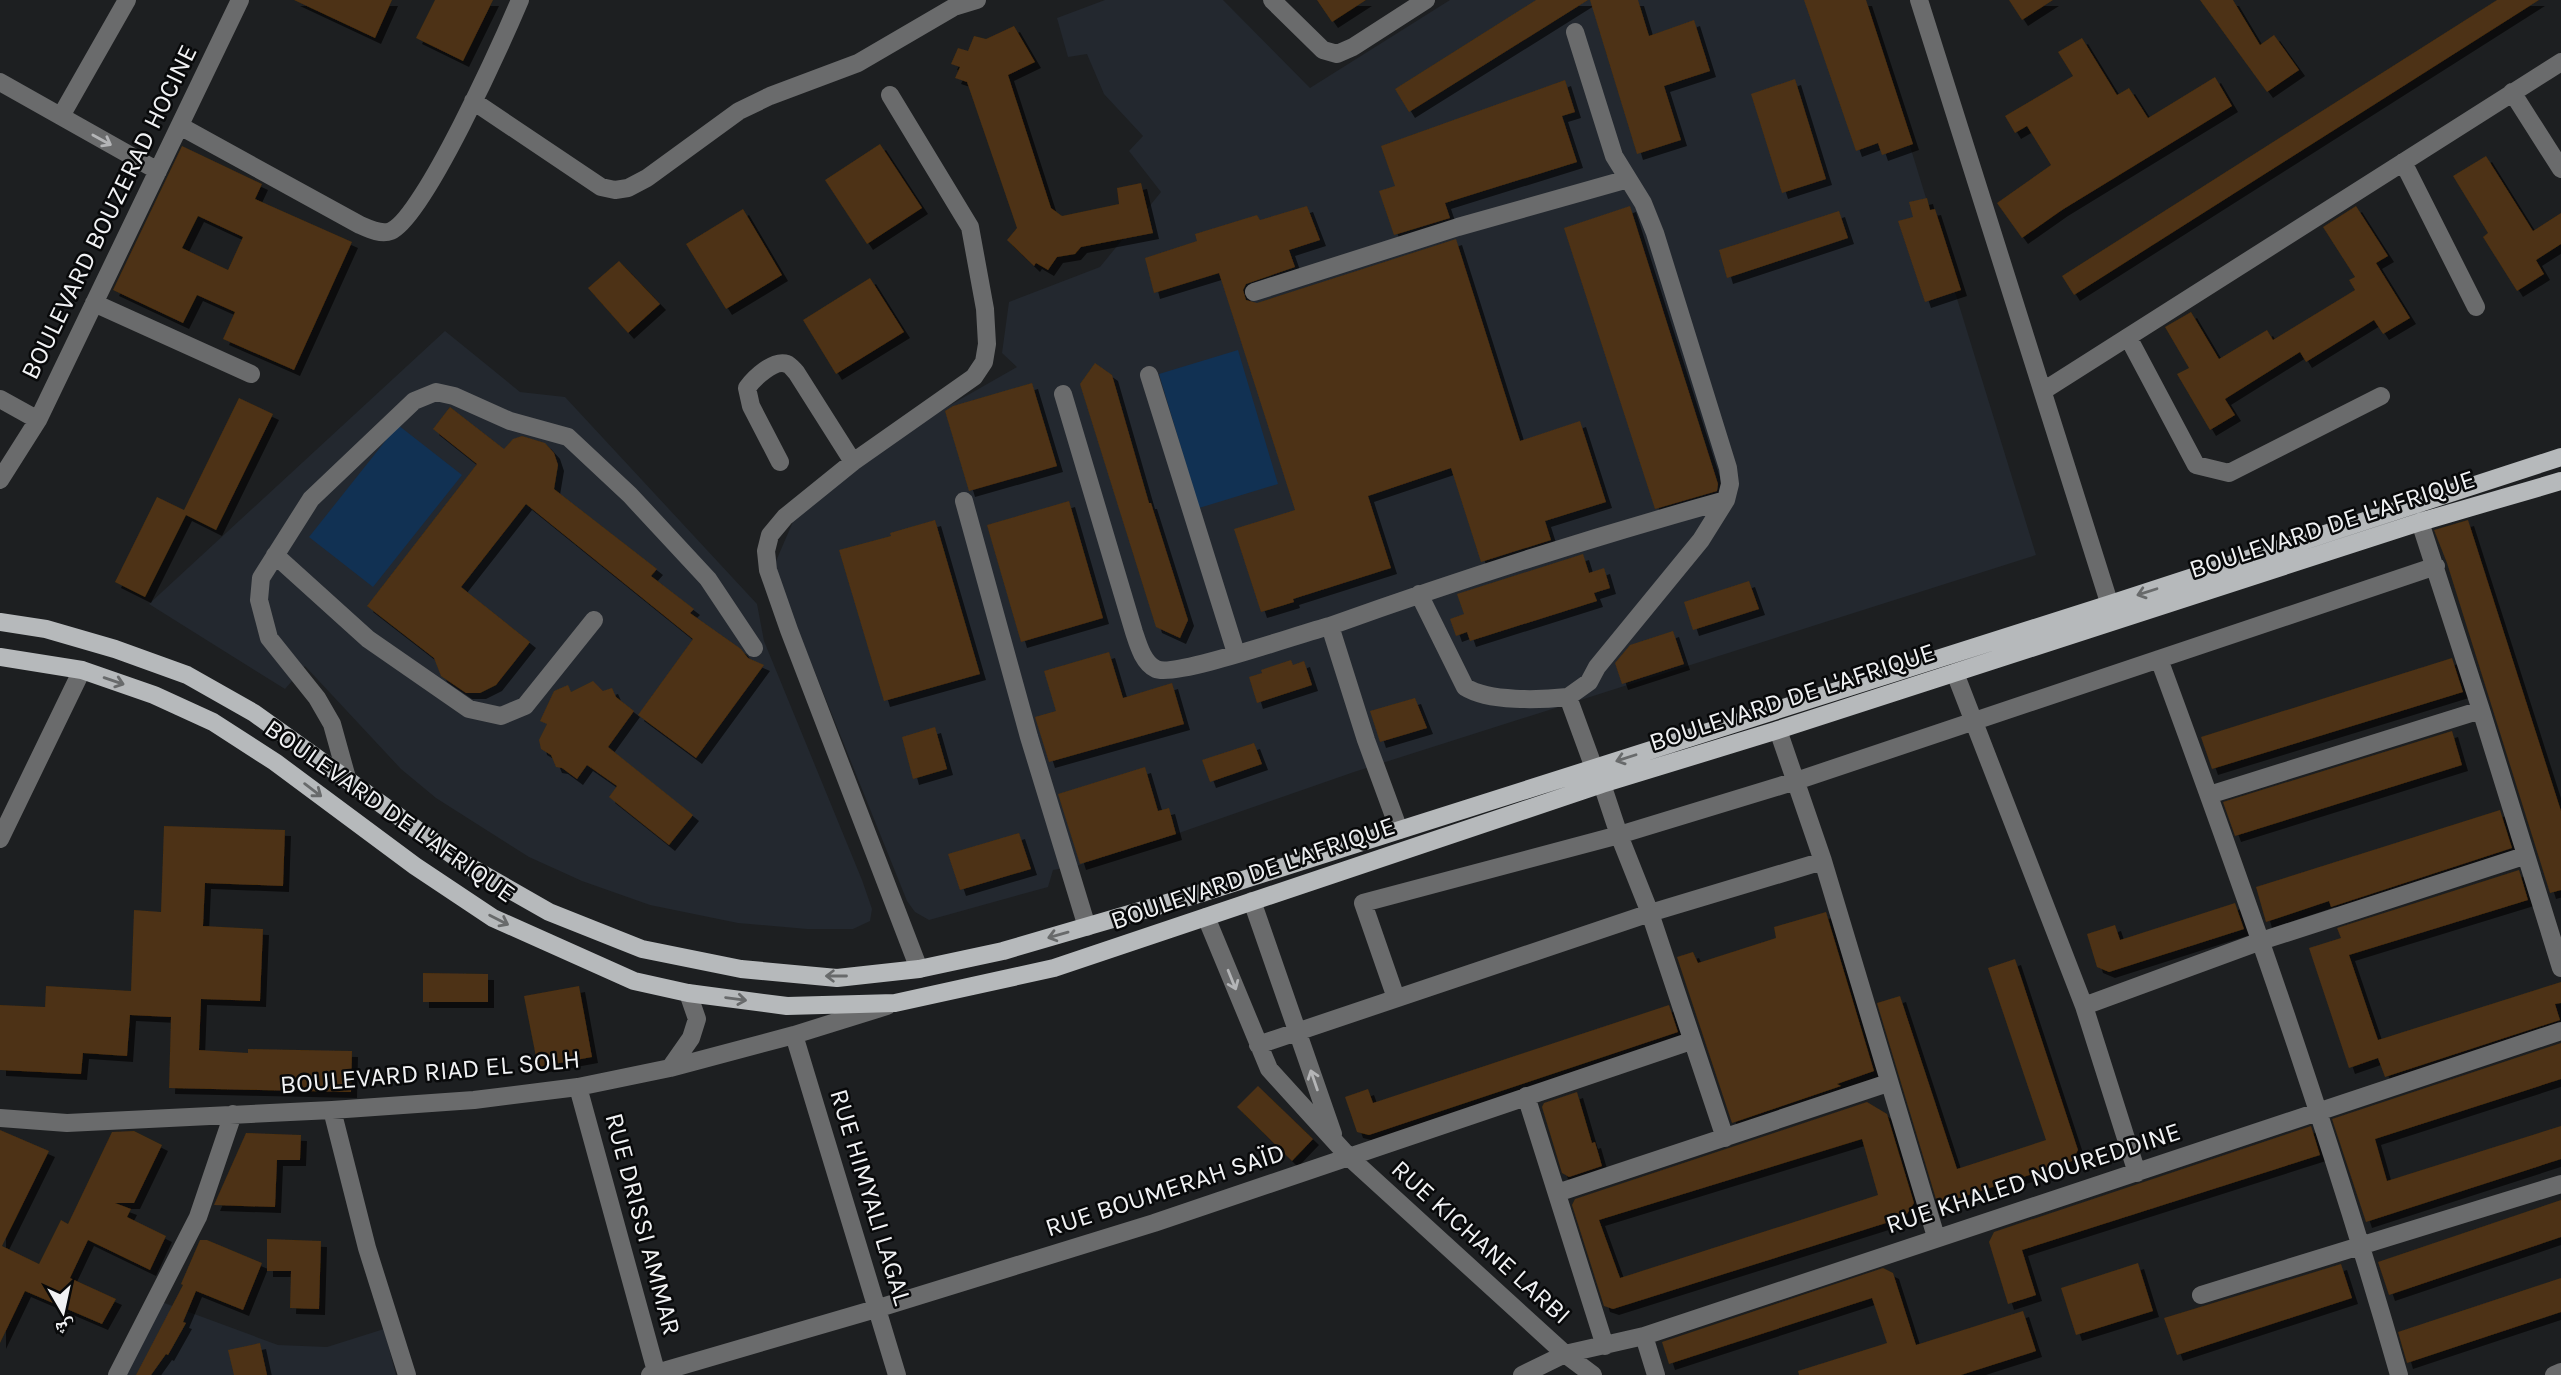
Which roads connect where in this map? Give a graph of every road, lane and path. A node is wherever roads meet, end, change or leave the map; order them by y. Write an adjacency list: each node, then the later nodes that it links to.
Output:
1 (127, 0): 14 (street)
2 (240, 0): 15 (street, BOULEVARD BOUZERAD HOCINE)
3 (520, 0): 13 (street)
4 (977, 0): 13 (street)
5 (1272, 0): 6 (street)
6 (1426, 0)
7 (1919, 0): 26 (street)
8 (1575, 32): 19 (street)
9 (2561, 62): 11 (street)
10 (0, 82): 14 (street)
11 (2512, 92): 16 (street); 17 (street)
12 (890, 95): 32 (street)
13 (473, 101): 15 (street)
14 (61, 116): 18 (street, one-way to 18)
15 (180, 126): 18 (street, BOULEVARD BOUZERAD HOCINE)
16 (2403, 162): 22 (street); 23 (street)
17 (2561, 169)
18 (158, 171): 21 (street, BOULEVARD BOUZERAD HOCINE)
19 (1628, 179): 20 (street); 36 (street)
20 (1254, 292)
21 (94, 303): 24 (street); 30 (street, BOULEVARD BOUZERAD HOCINE)
22 (2476, 307)
23 (2128, 337): 26 (street); 28 (street)
24 (251, 374)
25 (1149, 375): 47 (street)
26 (2043, 391): 42 (street)
27 (1063, 394): 47 (street)
28 (2381, 396)
29 (0, 399): 30 (street)
30 (38, 420): 34 (street, BOULEVARD BOUZERAD HOCINE)
31 (2561, 457): 42 (main road, BOULEVARD DE L'AFRIQUE, one-way to 42)
32 (853, 462): 33 (street); 71 (street)
33 (780, 463)
34 (0, 480)
35 (2561, 481): 38 (main road, BOULEVARD DE L'AFRIQUE)
36 (1726, 500): 41 (street); 52 (street)
37 (964, 501): 68 (street)
38 (2420, 522): 40 (street); 42 (main road, BOULEVARD DE L'AFRIQUE)
39 (275, 555): 43 (street); 46 (street); 57 (street)
40 (2436, 566): 49 (street); 53 (street)
41 (1419, 594): 45 (street); 52 (street)
42 (2113, 613): 51 (main road, BOULEVARD DE L'AFRIQUE); 56 (main road, BOULEVARD DE L'AFRIQUE, one-way to 56)
43 (594, 620)
44 (0, 622): 57 (main road, BOULEVARD DE L'AFRIQUE)
45 (1330, 626): 47 (street); 60 (street)
46 (754, 648)
47 (1236, 653)
48 (0, 657): 50 (main road, BOULEVARD DE L'AFRIQUE)
49 (2159, 659): 54 (street); 59 (street)
50 (82, 670): 62 (street); 72 (main road, BOULEVARD DE L'AFRIQUE, one-way to 72)
51 (1955, 673): 54 (street); 55 (main road, BOULEVARD DE L'AFRIQUE)
52 (1568, 697): 56 (street)
53 (2481, 710): 59 (street); 63 (street)
54 (1974, 722): 58 (street); 75 (street)
55 (1778, 730): 56 (main road, BOULEVARD DE L'AFRIQUE); 58 (street)
56 (1598, 776): 60 (main road, BOULEVARD DE L'AFRIQUE); 61 (street); 65 (main road, BOULEVARD DE L'AFRIQUE)
57 (347, 778): 71 (main road, BOULEVARD DE L'AFRIQUE, one-way to 57)
58 (1796, 781): 61 (street); 64 (street)
59 (2209, 795): 69 (street)
60 (1399, 830): 68 (main road, BOULEVARD DE L'AFRIQUE)
61 (1619, 835): 66 (street); 73 (street)
62 (0, 839)
63 (2524, 856): 69 (street); 70 (street)
64 (1822, 861): 66 (street); 82 (street)
65 (1252, 901): 67 (main road, BOULEVARD DE L'AFRIQUE); 77 (street, RUE KICHANE LARBI)
66 (1650, 913): 73 (street); 79 (street)
67 (1206, 917): 74 (main road, BOULEVARD DE L'AFRIQUE); 80 (street, RUE KICHANE LARBI, one-way to 80)
68 (1087, 927): 71 (main road, BOULEVARD DE L'AFRIQUE, one-way to 71)
69 (2261, 941): 75 (street); 86 (street)
70 (2561, 968)
71 (919, 969)
72 (688, 993): 74 (main road, BOULEVARD DE L'AFRIQUE, one-way to 74); 81 (street)
73 (1396, 998): 77 (street)
74 (895, 1003): 78 (street, BOULEVARD RIAD EL SOLH)
75 (2084, 1006): 92 (street)
76 (2561, 1031): 86 (street, RUE KHALED NOUREDDINE)
77 (1298, 1032): 80 (street); 90 (street, RUE KICHANE LARBI, one-way to 77)
78 (794, 1035): 81 (street, BOULEVARD RIAD EL SOLH); 98 (street, RUE HIMYALI LAGAL)
79 (1691, 1041): 84 (street, RUE BOUMERAH SAÏD); 89 (street)
80 (1258, 1045): 90 (street, RUE KICHANE LARBI)
81 (670, 1068): 83 (street, BOULEVARD RIAD EL SOLH)
82 (1888, 1083): 89 (street); 95 (street)
83 (579, 1087): 85 (street, BOULEVARD RIAD EL SOLH); 103 (street, RUE DRISSI AMMAR)
84 (1526, 1096): 91 (street, RUE BOUMERAH SAÏD); 94 (street)
85 (332, 1111): 87 (street, BOULEVARD RIAD EL SOLH); 105 (street)
86 (2318, 1111): 92 (street, RUE KHALED NOUREDDINE); 96 (street)
87 (233, 1114): 88 (street, BOULEVARD RIAD EL SOLH); 104 (street)
88 (0, 1118)
89 (1725, 1138): 94 (street)
90 (1337, 1144): 91 (street, RUE KICHANE LARBI)
91 (1349, 1157): 98 (street, RUE BOUMERAH SAÏD); 101 (street, RUE KICHANE LARBI)
92 (2137, 1173): 95 (street, RUE KHALED NOUREDDINE)
93 (2561, 1184): 96 (street)
94 (1557, 1193): 100 (street)
95 (1936, 1237): 99 (street, RUE KHALED NOUREDDINE)
96 (2362, 1244): 97 (street); 110 (street)
97 (2201, 1295)
98 (878, 1308): 103 (street, RUE BOUMERAH SAÏD); 106 (street, RUE HIMYALI LAGAL)
99 (1644, 1336): 100 (street, RUE KHALED NOUREDDINE); 109 (street)
100 (1605, 1346): 101 (street, RUE KHALED NOUREDDINE)
101 (1565, 1354): 107 (street, RUE KHALED NOUREDDINE); 108 (street, RUE KICHANE LARBI)
102 (2561, 1372): 111 (street)
103 (655, 1374)
104 (117, 1375)
105 (407, 1375)
106 (897, 1375)
107 (1522, 1375)
108 (1593, 1375)
109 (1656, 1375)
110 (2399, 1375)
111 (2554, 1375)

